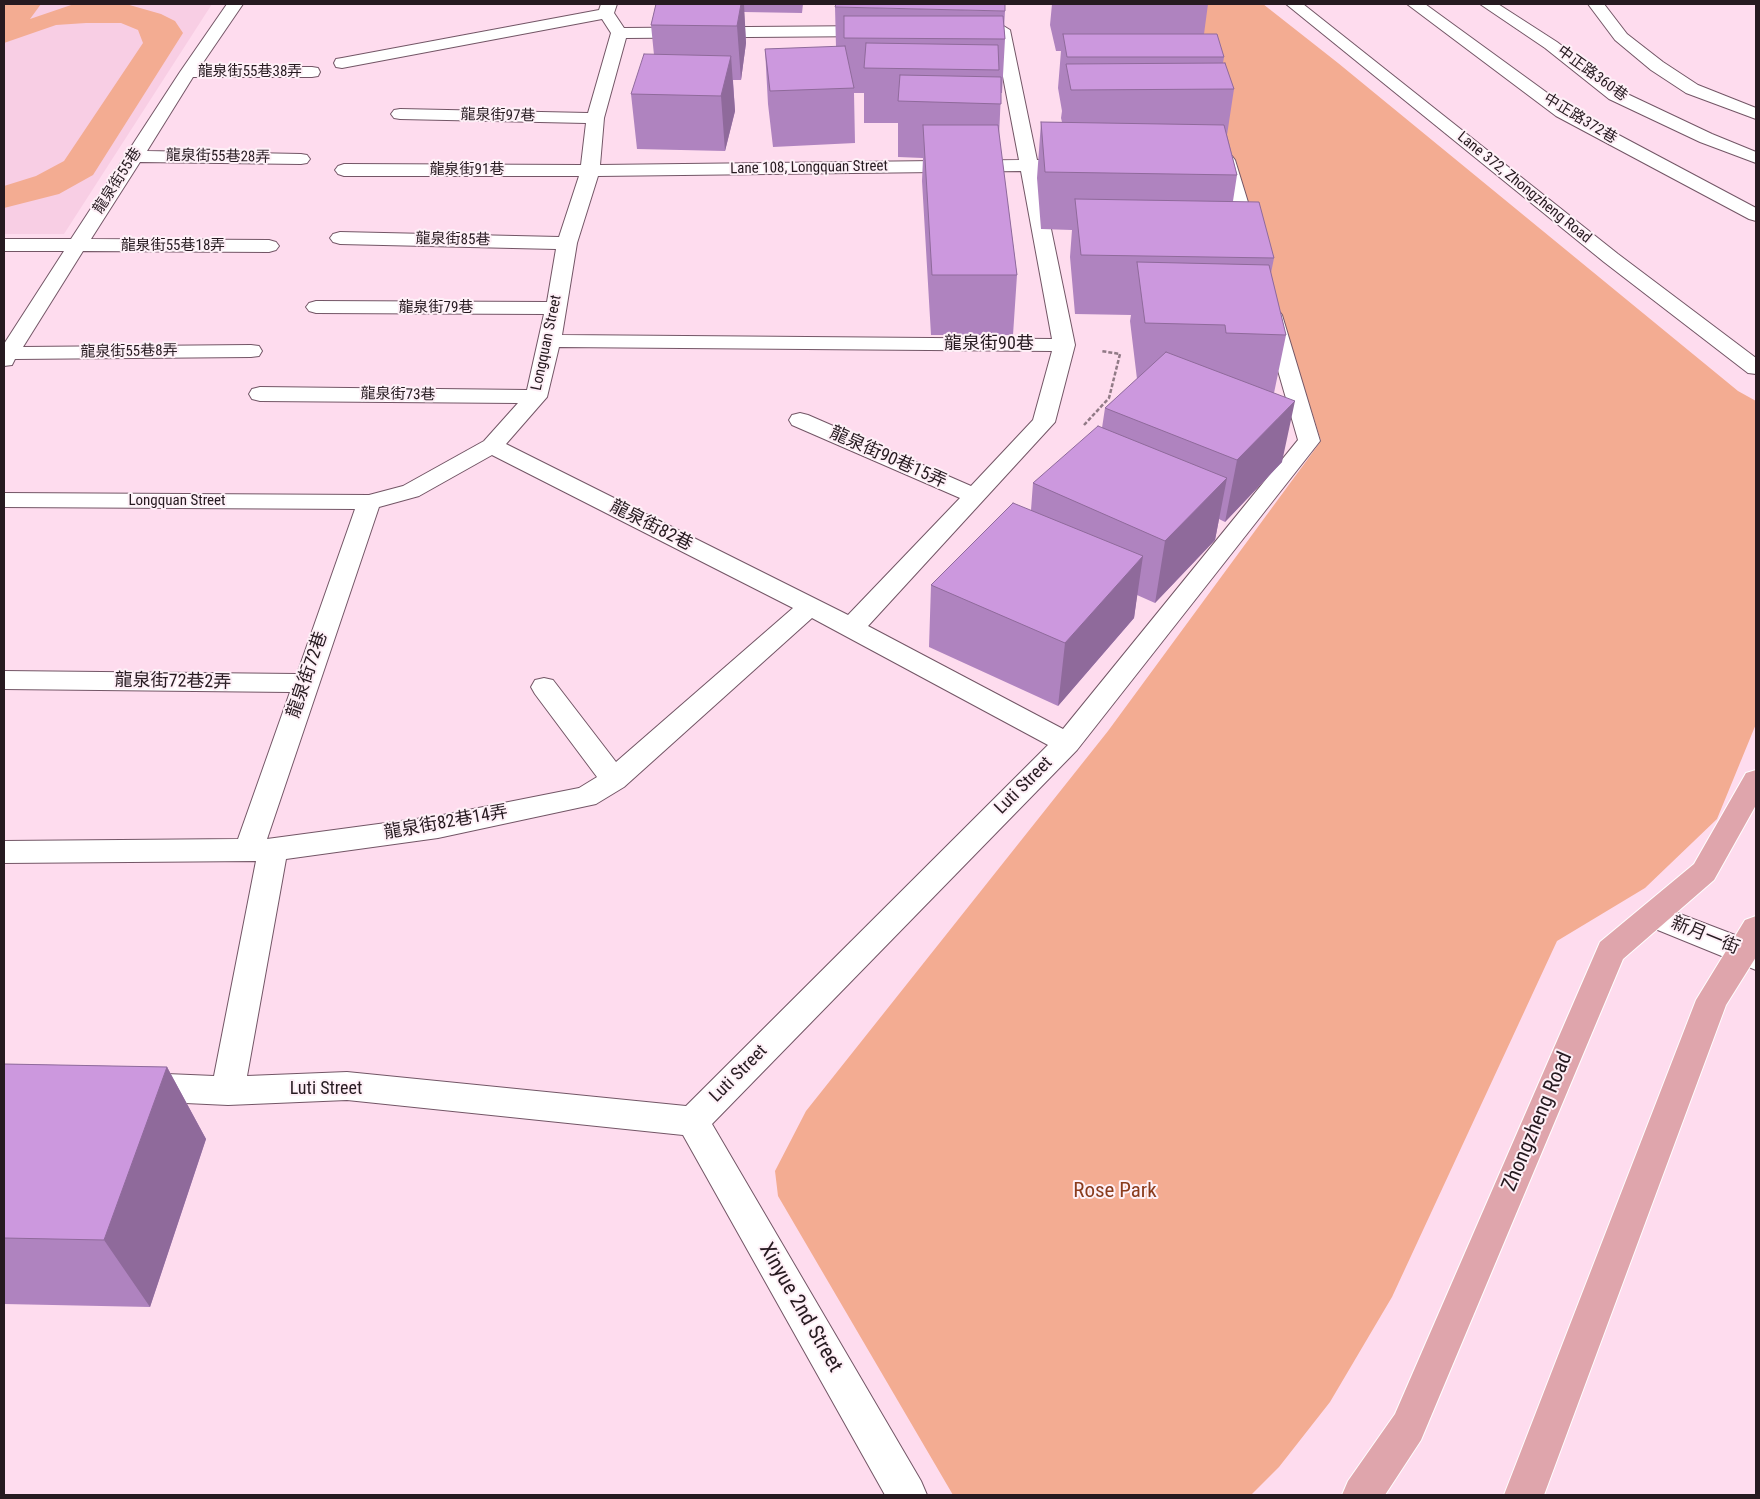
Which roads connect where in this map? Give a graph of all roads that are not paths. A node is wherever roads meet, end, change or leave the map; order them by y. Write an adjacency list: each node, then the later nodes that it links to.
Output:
1 (235, 4): 11 (street, 龍泉街55巷)
2 (1294, 4): 38 (street, Lane 372, Zhongzheng Road)
3 (1415, 4): 24 (street, 中正路372巷)
4 (1488, 4): 17 (street, 中正路360巷)
5 (1596, 4): 14 (street)
6 (607, 9): 9 (street); 10 (street)
7 (963, 30): 21 (street)
8 (894, 31): 9 (street)
9 (619, 33): 15 (street, Longquan Street)
10 (342, 63)
11 (188, 72): 12 (street, 龍泉街55巷38弄); 16 (street, 龍泉街55巷)
12 (312, 72)
13 (400, 114): 15 (street, 龍泉街97巷)
14 (1756, 114)
15 (595, 118): 23 (street, Longquan Street)
16 (134, 156): 18 (street, 龍泉街55巷28弄); 28 (street, 龍泉街55巷)
17 (1756, 158)
18 (301, 159)
19 (1196, 161): 30 (street)
20 (1097, 164): 21 (street, Lane 108, Longquan Street)
21 (1028, 166): 23 (street, Lane 108, Longquan Street); 35 (street)
22 (344, 170): 23 (street, 龍泉街91巷)
23 (590, 171): 26 (street, Longquan Street)
24 (1756, 215)
25 (340, 238): 26 (street, 龍泉街85巷)
26 (567, 243): 33 (street, Longquan Street)
27 (4, 245): 28 (street, 龍泉街55巷18弄)
28 (77, 245): 29 (street, 龍泉街55巷18弄); 37 (street, 龍泉街55巷)
29 (269, 246)
30 (1256, 263)
31 (1265, 291): 51 (street)
32 (316, 307): 33 (street, 龍泉街79巷)
33 (555, 308): 34 (street, Longquan Street)
34 (550, 341): 35 (street, 龍泉街90巷); 40 (street, Longquan Street)
35 (1064, 345): 43 (street)
36 (251, 351): 37 (street, 龍泉街55巷8弄)
37 (6, 356)
38 (1756, 368)
39 (260, 394): 40 (street, 龍泉街73巷)
40 (536, 397): 42 (street, Longquan Street)
41 (800, 420): 43 (street, 龍泉街90巷15弄)
42 (492, 446): 45 (street, Longquan Street); 46 (street, 龍泉街82巷)
43 (975, 496): 47 (street)
44 (4, 500): 45 (street, Longquan Street)
45 (369, 502): 49 (street, 龍泉街72巷)
46 (810, 606): 47 (street, Luti Street); 52 (street, 龍泉街82巷14弄)
47 (850, 629): 51 (street, Luti Street)
48 (4, 680): 49 (street, 龍泉街72巷2弄)
49 (305, 683): 54 (street, 龍泉街72巷)
50 (544, 687): 52 (street)
51 (1067, 743): 60 (street, Luti Street)
52 (614, 780): 54 (street, 龍泉街82巷14弄)
53 (1756, 780): 56 (main road, Zhongzheng Road)
54 (261, 850): 55 (street); 59 (street, 龍泉街72巷)
55 (4, 852)
56 (1654, 916): 57 (street, 新月一街); 62 (main road, Zhongzheng Road)
57 (1752, 946): 63 (main road)
58 (111, 1086): 59 (street, Luti Street)
59 (228, 1091): 60 (street, Luti Street)
60 (693, 1121): 61 (street, Xinyue 2nd Street)
61 (907, 1495)
62 (1362, 1495)
63 (1524, 1495)

